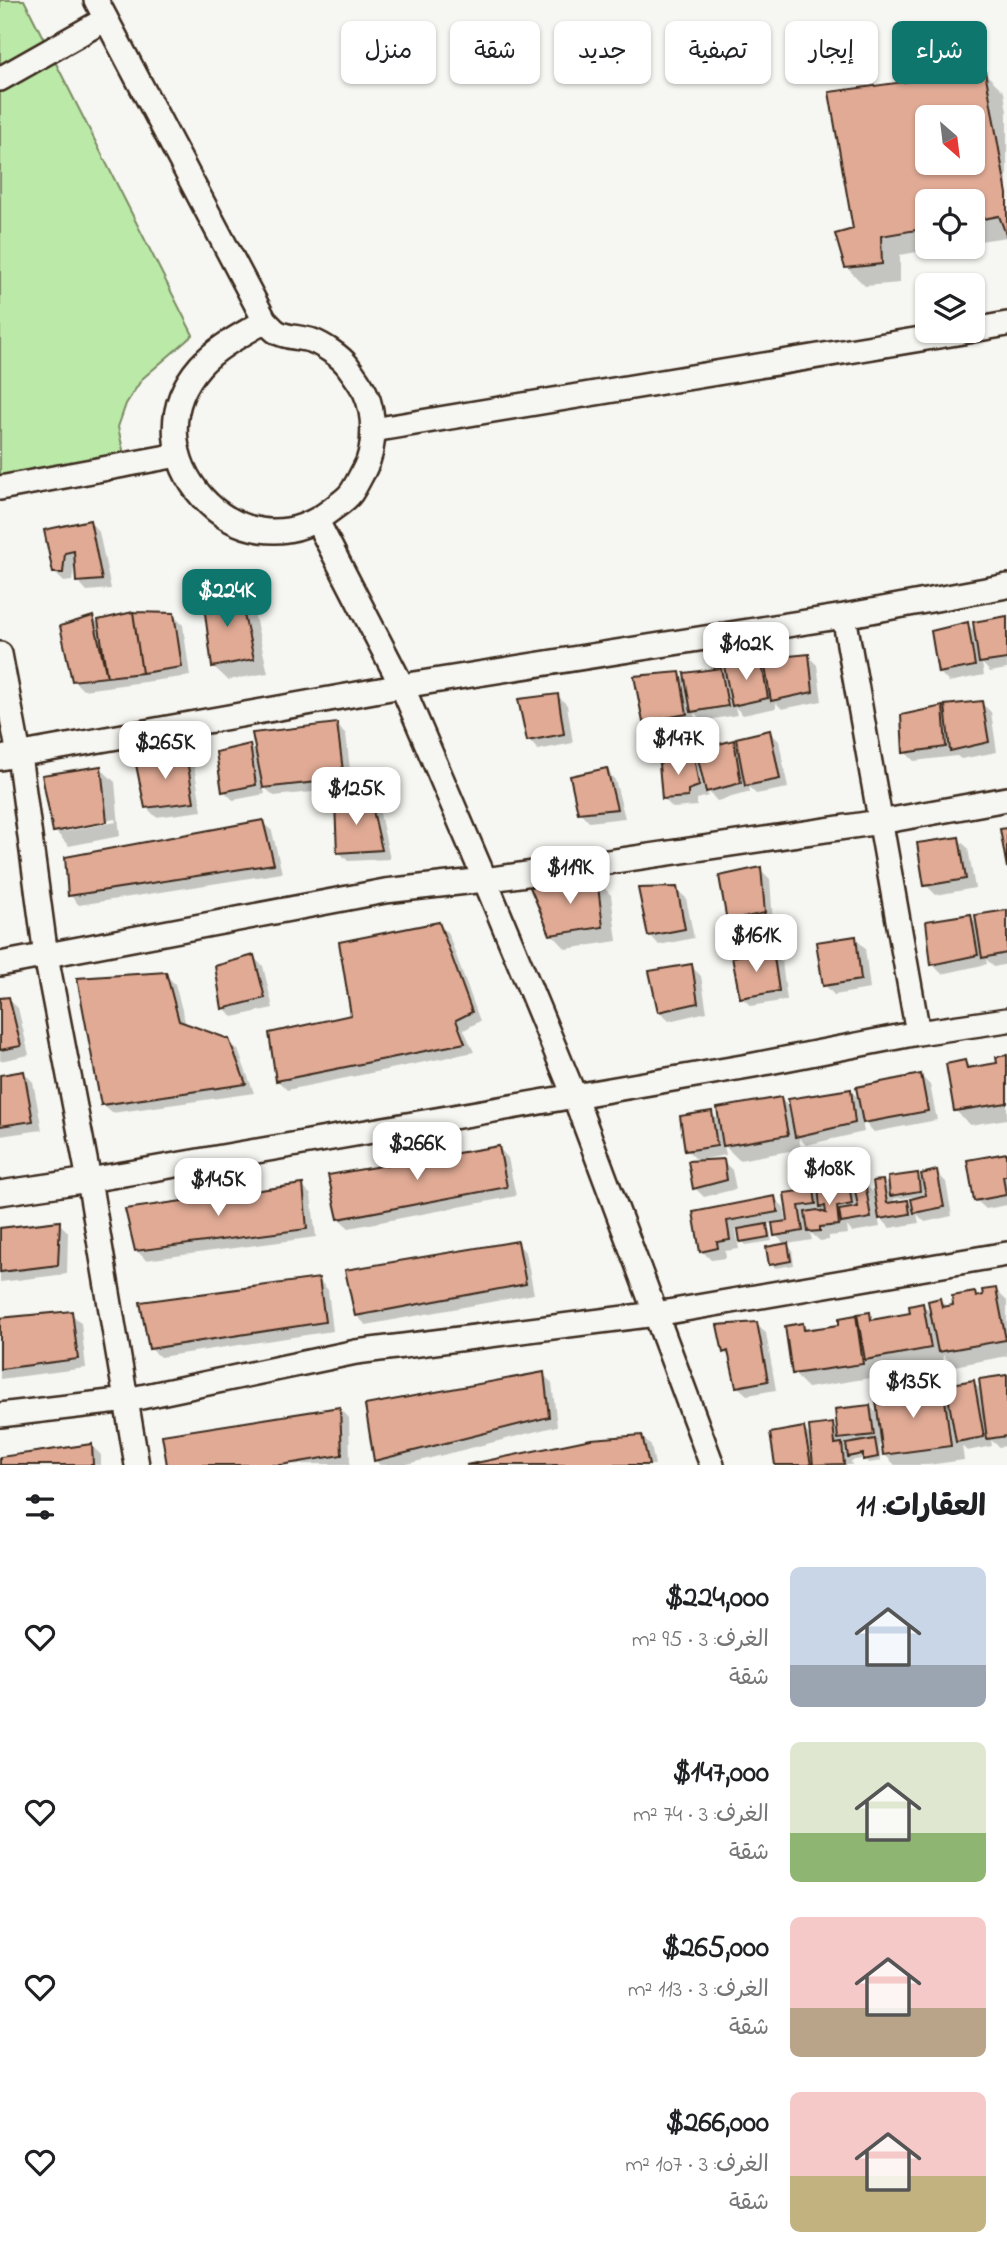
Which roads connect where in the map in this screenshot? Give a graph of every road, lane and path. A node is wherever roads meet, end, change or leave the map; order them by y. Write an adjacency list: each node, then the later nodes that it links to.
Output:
1 (101, 10): 2 (street); 3 (street)
2 (0, 79)
3 (265, 321): 7 (street); 8 (street)
4 (1007, 324): 5 (street)
5 (985, 328)
6 (915, 339): 7 (street)
7 (373, 430): 10 (street)
8 (178, 455): 9 (street); 10 (street)
9 (0, 488)
10 (317, 521): 14 (street)
11 (1007, 586): 12 (street)
12 (844, 616): 14 (street); 17 (street)
13 (0, 654): 15 (street)
14 (402, 686): 15 (street); 18 (street)
15 (10, 757): 19 (street)
16 (1007, 799): 17 (street)
17 (880, 822): 18 (street); 22 (street)
18 (485, 880): 19 (street); 23 (street)
19 (46, 956): 20 (street); 24 (street)
20 (0, 964)
21 (1007, 1020): 22 (street)
22 (918, 1033): 23 (street)
23 (574, 1095): 24 (street); 27 (street)
24 (89, 1180): 25 (street); 28 (street)
25 (0, 1193)
26 (1007, 1254): 27 (street)
27 (656, 1314): 28 (street); 31 (street)
28 (127, 1400): 29 (street); 30 (street)
29 (0, 1415)
30 (137, 1465)
31 (712, 1465)

